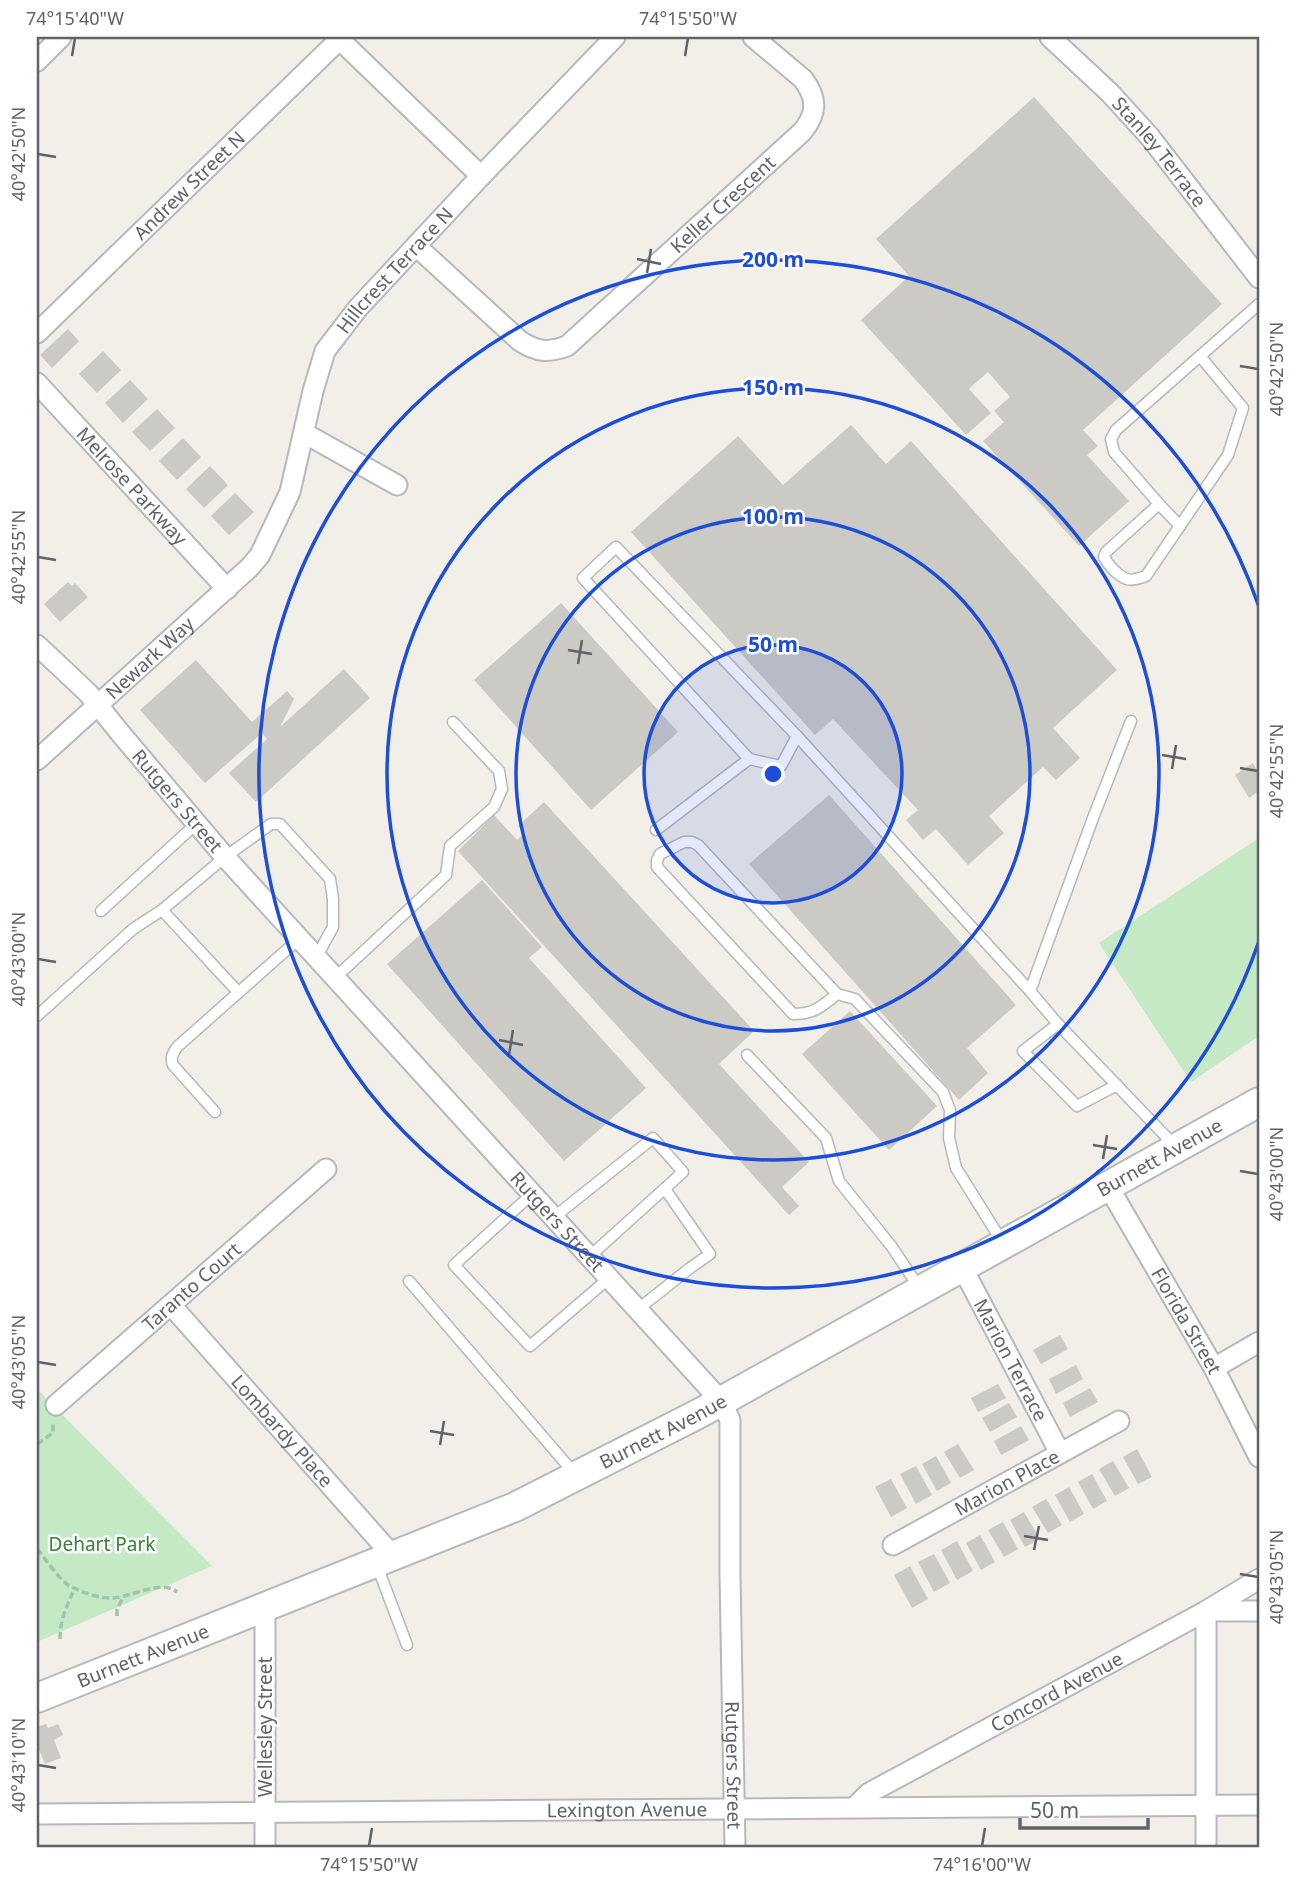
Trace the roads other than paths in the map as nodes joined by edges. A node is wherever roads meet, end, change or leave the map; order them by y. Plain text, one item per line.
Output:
1 (61, 37) edge
2 (615, 37) edge
3 (753, 37) edge
4 (1050, 37) edge
5 (339, 38) edge
6 (37, 61) edge
7 (481, 176) junction
8 (416, 246) junction
9 (1259, 278) edge
10 (1259, 304) edge
11 (37, 333) edge
12 (1200, 356) junction
13 (37, 383) edge
14 (304, 433) junction
15 (397, 485) dead end
16 (1159, 504) junction
17 (1180, 526) junction
18 (260, 555) joint
19 (227, 589) junction
20 (37, 645) edge
21 (98, 706) junction
22 (1131, 721) dead end
23 (453, 722) dead end
24 (797, 736) junction
25 (749, 759) junction
26 (37, 760) edge
27 (196, 824) junction
28 (656, 830) dead end
29 (225, 857) junction
30 (162, 910) junction
31 (101, 911) dead end
32 (300, 938) junction
33 (317, 956) junction
34 (336, 977) junction
35 (1030, 991) junction
36 (238, 992) junction
37 (836, 994) junction
38 (37, 1016) edge
39 (1058, 1024) junction
40 (747, 1055) dead end
41 (1117, 1085) junction
42 (1259, 1102) edge
43 (215, 1112) dead end
44 (1176, 1147) junction
45 (326, 1169) dead end
46 (1108, 1186) junction
47 (665, 1189) junction
48 (532, 1194) junction
49 (554, 1218) junction
50 (1004, 1243) junction
51 (589, 1257) junction
52 (962, 1267) junction
53 (608, 1279) junction
54 (409, 1282) dead end
55 (920, 1289) junction
56 (171, 1306) junction
57 (637, 1311) junction
58 (1259, 1342) edge
59 (1214, 1368) junction
60 (721, 1401) junction
61 (51, 1408) road end
62 (1119, 1421) dead end
63 (1060, 1453) junction
64 (1259, 1457) edge
65 (577, 1476) junction
66 (893, 1545) dead end
67 (384, 1559) junction
68 (1259, 1579) edge
69 (265, 1607) junction
70 (1206, 1611) junction
71 (1259, 1611) edge
72 (407, 1645) dead end
73 (37, 1698) edge
74 (1205, 1805) junction
75 (1259, 1805) edge
76 (855, 1807) junction
77 (735, 1809) junction
78 (266, 1811) junction
79 (37, 1814) edge
80 (265, 1847) edge
81 (735, 1847) edge
82 (1206, 1847) edge

1 - 6 street
2 - 7 street, Hillcrest Terrace N
3 - 8 street, Keller Crescent
4 - 9 street, Stanley Terrace
5 - 7 street
5 - 11 street, Andrew Street N
7 - 8 street, Hillcrest Terrace N
8 - 14 street, Hillcrest Terrace N
10 - 12 lane
12 - 16 lane
12 - 17 lane
13 - 19 street, Melrose Parkway
14 - 15 street
14 - 18 street, Hillcrest Terrace N
16 - 17 lane
16 - 17 lane
18 - 19 street, Newark Way
19 - 21 street, Newark Way
20 - 21 street, Rutgers Street
21 - 26 street, Newark Way
21 - 27 street, Rutgers Street
22 - 35 lane
23 - 34 lane
24 - 25 lane
24 - 25 lane
24 - 35 lane
25 - 28 lane
27 - 29 street, Rutgers Street
27 - 31 lane
29 - 30 lane
29 - 32 street, Rutgers Street
29 - 33 lane
30 - 36 lane
30 - 38 lane
32 - 33 street, Rutgers Street
32 - 36 lane
33 - 34 street, Rutgers Street
34 - 48 street, Rutgers Street
35 - 39 lane
36 - 43 lane
37 - 37 lane
37 - 50 lane
39 - 41 lane
39 - 41 lane
40 - 55 lane
41 - 44 lane
42 - 44 street, Burnett Avenue
44 - 46 street, Burnett Avenue
45 - 56 street, Taranto Court
46 - 50 street, Burnett Avenue
46 - 59 street, Florida Street
47 - 49 lane
47 - 51 lane
47 - 57 lane
48 - 49 street, Rutgers Street
48 - 53 lane
49 - 51 street, Rutgers Street
50 - 52 street, Burnett Avenue
51 - 53 street, Rutgers Street
52 - 55 street, Burnett Avenue
52 - 63 street, Marion Terrace
53 - 57 street, Rutgers Street
54 - 65 lane
55 - 60 street, Burnett Avenue
56 - 61 street, Taranto Court
56 - 67 street, Lombardy Place
57 - 60 street, Rutgers Street
58 - 59 street
59 - 64 street, Florida Street
60 - 65 street, Burnett Avenue
60 - 77 street, Rutgers Street
62 - 63 street, Marion Place
63 - 66 street, Marion Place
65 - 67 street, Burnett Avenue
67 - 69 street, Burnett Avenue
67 - 72 lane
68 - 70 street, Concord Avenue
69 - 73 street, Burnett Avenue
69 - 78 street, Wellesley Street
70 - 71 street
70 - 74 street
70 - 76 street, Concord Avenue
74 - 75 street, Lexington Avenue
74 - 76 street, Lexington Avenue
74 - 82 street
76 - 77 street, Lexington Avenue
77 - 78 street, Lexington Avenue
77 - 81 street, Rutgers Street
78 - 79 street, Lexington Avenue
78 - 80 street, Wellesley Street

